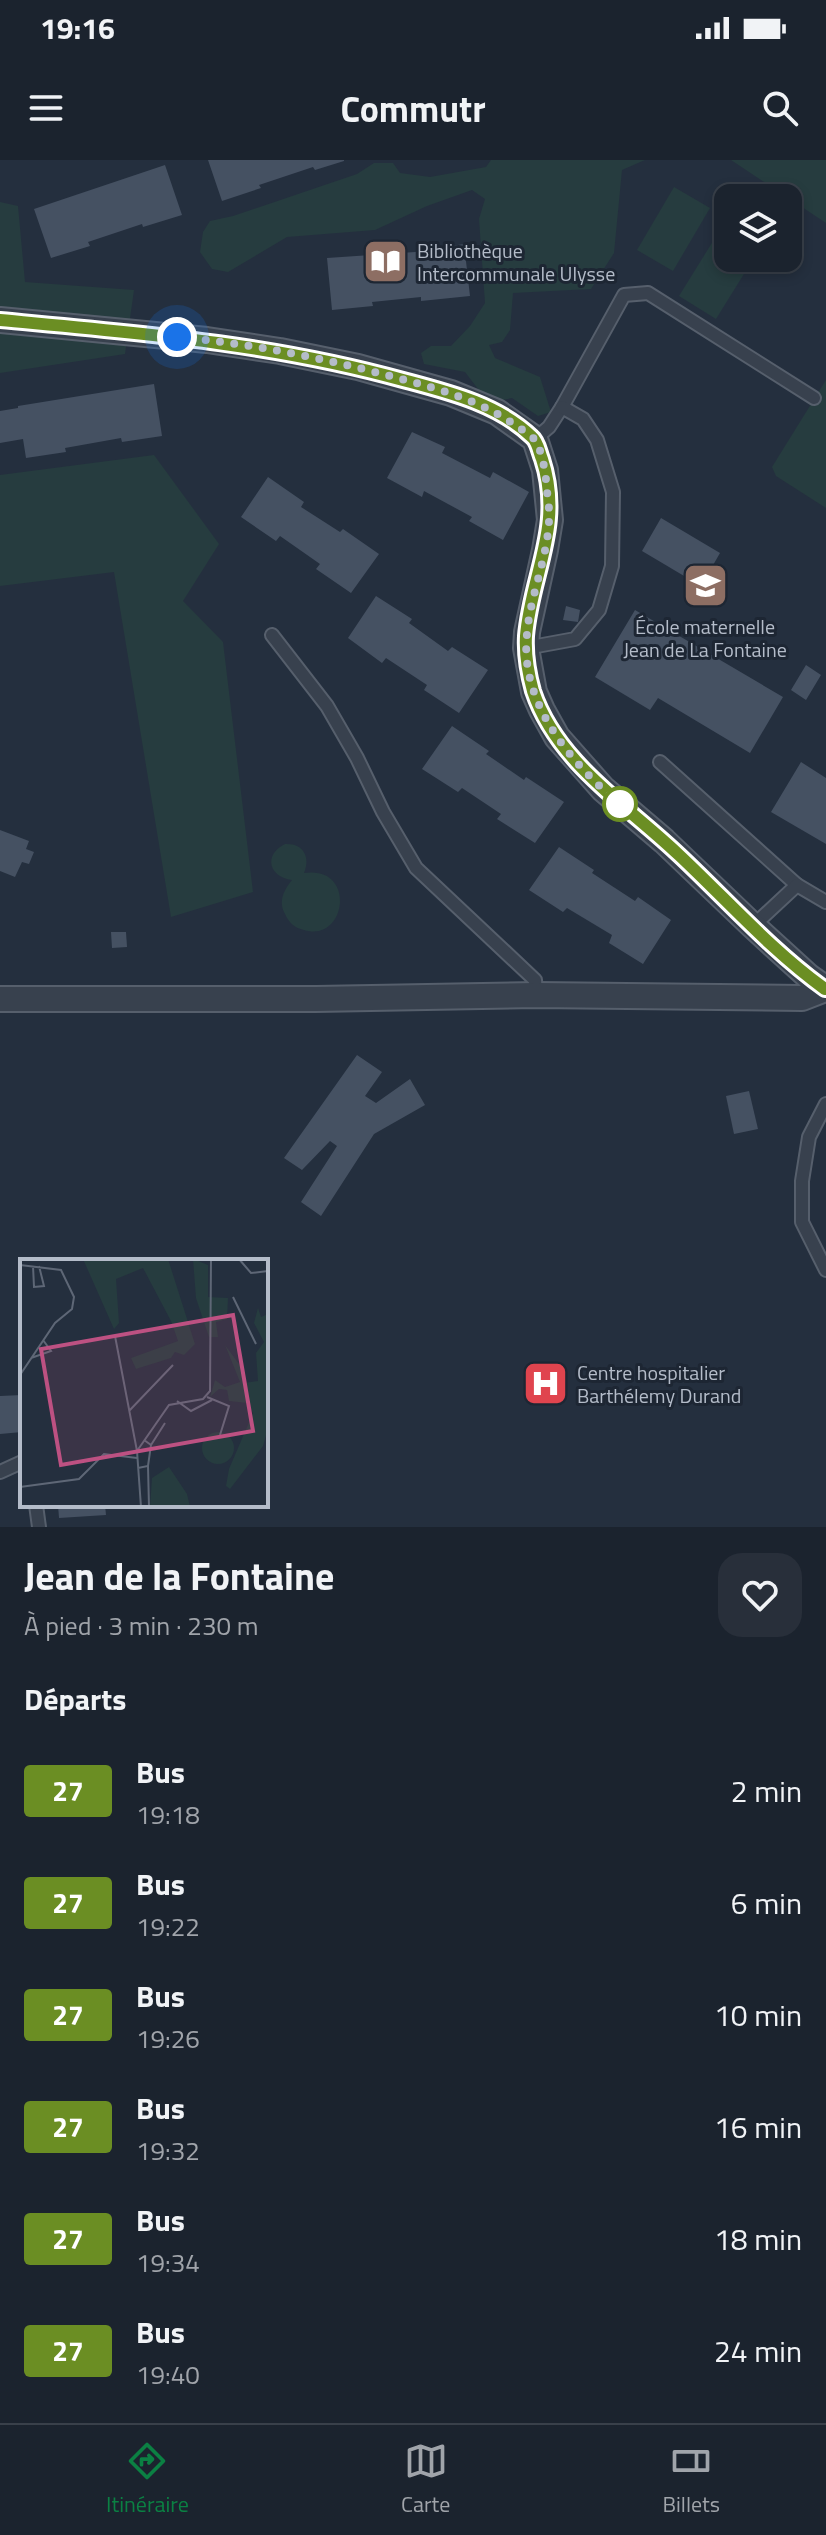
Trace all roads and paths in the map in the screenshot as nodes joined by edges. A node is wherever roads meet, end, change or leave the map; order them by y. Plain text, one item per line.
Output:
1 (0, 320) edge
2 (814, 398) dead end
3 (562, 407) junction
4 (535, 439) junction
5 (272, 635) dead end
6 (526, 648) junction
7 (660, 762) dead end
8 (797, 885) junction
9 (826, 902) edge
10 (753, 926) junction
11 (826, 989) edge
12 (536, 995) junction
13 (1, 999) edge
14 (826, 1104) edge
15 (826, 1270) edge
16 (20, 1463) edge
17 (0, 1472) edge
18 (36, 1507) edge
19 (39, 1527) edge

1 - 4 street
2 - 3 lane
3 - 4 lane
3 - 6 lane
4 - 6 street
5 - 12 lane
6 - 10 street
7 - 8 lane
8 - 9 lane
8 - 10 lane
10 - 11 street
11 - 12 street
12 - 13 street
14 - 15 lane
16 - 17 lane
18 - 19 lane

